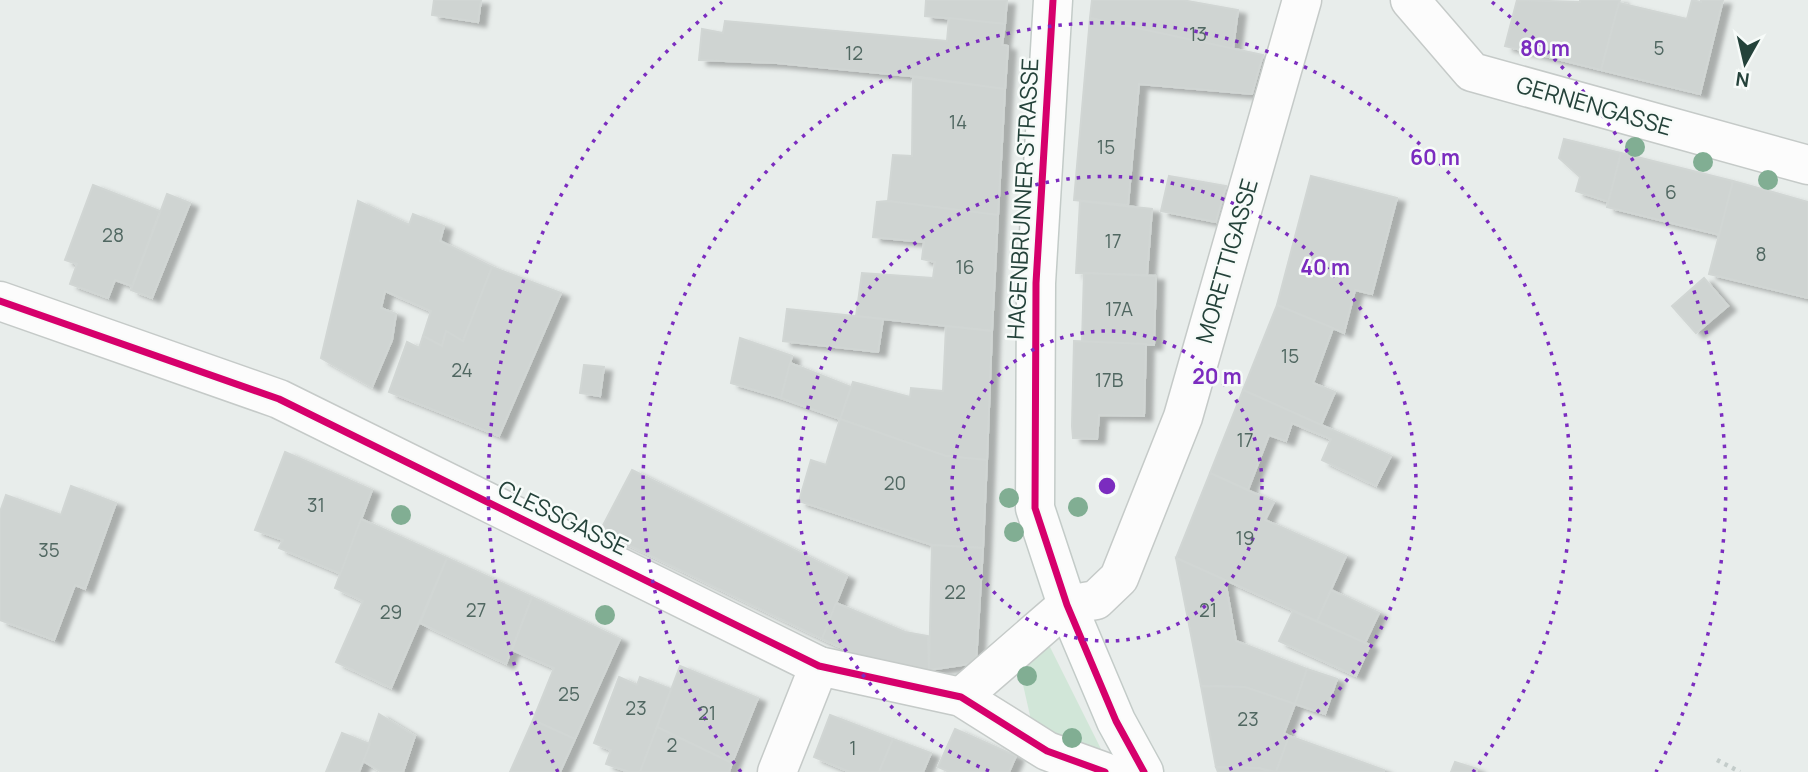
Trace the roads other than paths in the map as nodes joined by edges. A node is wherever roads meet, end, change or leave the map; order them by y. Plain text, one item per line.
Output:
1 (1053, 0) edge
2 (1302, 0) edge
3 (1410, 0) edge
4 (1808, 165) edge
5 (0, 301) edge
6 (1067, 605) junction
7 (819, 666) junction
8 (961, 697) junction
9 (777, 772) edge
10 (1105, 772) edge
11 (1144, 772) edge

1 - 6 street, HAGENBRUNNER STRASSE
2 - 6 street, MORETTIGASSE
3 - 4 street, GERNENGASSE
5 - 7 street, CLESSGASSE
6 - 8 street
6 - 11 street, HAGENBRUNNER STRASSE
7 - 8 street, CLESSGASSE
7 - 9 street
8 - 10 street, CLESSGASSE

